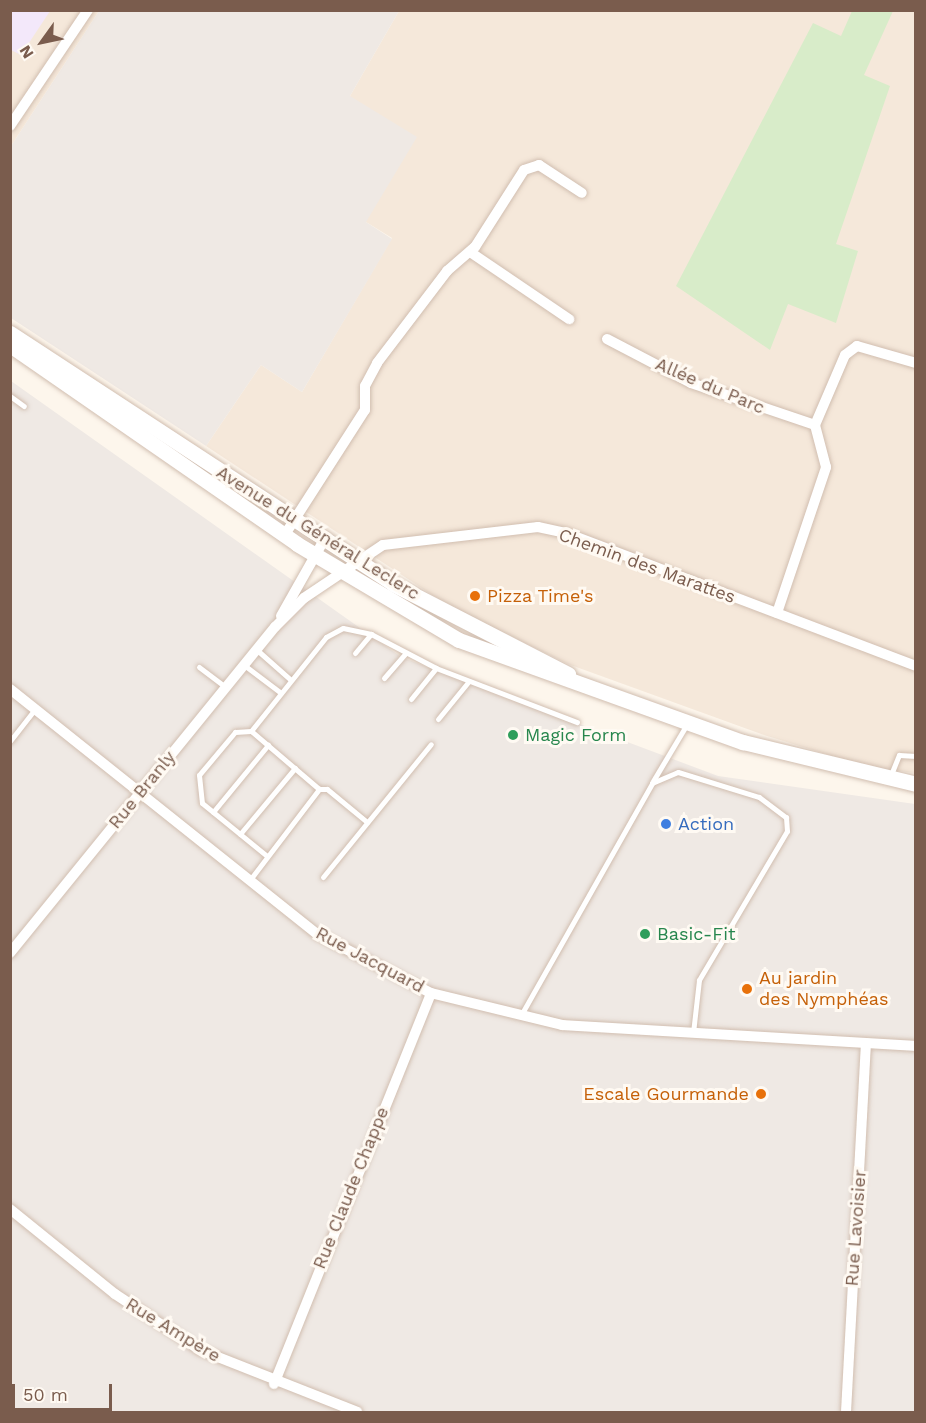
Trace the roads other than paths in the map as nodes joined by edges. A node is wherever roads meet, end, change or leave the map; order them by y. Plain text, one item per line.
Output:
1 (88, 10) edge
2 (10, 126) edge
3 (582, 193) dead end
4 (470, 252) junction
5 (569, 319) dead end
6 (10, 333) edge
7 (607, 339) dead end
8 (10, 345) edge
9 (915, 363) edge
10 (10, 396) edge
11 (24, 406) dead end
12 (815, 425) junction
13 (295, 519) junction
14 (284, 536) junction
15 (324, 540) junction
16 (315, 556) junction
17 (357, 562) junction
18 (340, 573) junction
19 (777, 614) junction
20 (275, 627) junction
21 (371, 634) junction
22 (257, 650) junction
23 (355, 653) dead end
24 (405, 654) junction
25 (244, 665) junction
26 (915, 666) edge
27 (200, 667) dead end
28 (436, 668) junction
29 (384, 678) dead end
30 (291, 680) junction
31 (469, 681) junction
32 (226, 687) junction
33 (10, 689) edge
34 (281, 693) junction
35 (411, 699) dead end
36 (640, 706) junction
37 (35, 709) junction
38 (438, 719) dead end
39 (577, 722) dead end
40 (688, 723) junction
41 (251, 731) junction
42 (10, 741) edge
43 (431, 744) dead end
44 (268, 745) junction
45 (915, 756) edge
46 (295, 768) junction
47 (889, 779) junction
48 (652, 783) junction
49 (915, 784) edge
50 (319, 789) junction
51 (138, 793) junction
52 (213, 812) junction
53 (367, 822) junction
54 (240, 834) junction
55 (267, 856) junction
56 (323, 877) dead end
57 (248, 882) junction
58 (10, 954) edge
59 (431, 993) junction
60 (520, 1017) junction
61 (693, 1033) junction
62 (866, 1044) junction
63 (915, 1046) edge
64 (10, 1209) edge
65 (273, 1384) junction
66 (357, 1413) edge
67 (846, 1413) edge

1 - 2 street
3 - 4 street
4 - 5 street
4 - 13 street
6 - 13 main road, Avenue du Général Leclerc
7 - 12 street, Allée du Parc
8 - 14 main road, Avenue du Général Leclerc
9 - 12 street
10 - 11 lane
12 - 19 street
13 - 14 street
13 - 15 main road, Avenue du Général Leclerc
14 - 16 main road, Avenue du Général Leclerc
15 - 16 street, Rue Branly
15 - 17 main road, Avenue du Général Leclerc
16 - 18 main road, Avenue du Général Leclerc
16 - 20 street, Rue Branly
17 - 18 street, Chemin des Marattes
17 - 19 street, Chemin des Marattes
17 - 36 main road, Avenue du Général Leclerc
18 - 20 street, Rue Branly
18 - 36 main road, Avenue du Général Leclerc
19 - 26 street, Chemin des Marattes
20 - 22 street, Rue Branly
21 - 23 lane
21 - 24 lane
21 - 30 lane
22 - 25 street, Rue Branly
22 - 30 lane
24 - 28 lane
24 - 29 lane
25 - 32 street, Rue Branly
25 - 34 lane
27 - 32 lane
28 - 31 lane
28 - 35 lane
30 - 34 lane
31 - 38 lane
31 - 39 lane
32 - 51 street, Rue Branly
33 - 37 street, Rue Jacquard
34 - 41 lane
36 - 40 main road, Avenue du Général Leclerc
37 - 42 lane
37 - 51 street, Rue Jacquard
40 - 47 main road, Avenue du Général Leclerc
40 - 48 lane
41 - 44 lane
41 - 52 lane
43 - 53 lane
44 - 46 lane
44 - 52 lane
45 - 47 lane
46 - 50 lane
46 - 54 lane
47 - 49 main road, Avenue du Général Leclerc
48 - 60 lane
48 - 61 lane
50 - 53 lane
50 - 55 lane
51 - 57 street, Rue Jacquard
51 - 58 street, Rue Branly
52 - 54 lane
53 - 56 lane
54 - 55 lane
55 - 57 lane
57 - 59 street, Rue Jacquard
59 - 60 street, Rue Jacquard
59 - 65 street, Rue Claude Chappe
60 - 61 street, Rue Jacquard
61 - 62 street, Rue Jacquard
62 - 63 street, Rue Jacquard
62 - 67 street, Rue Lavoisier
64 - 65 street, Rue Ampère
65 - 66 street, Rue Ampère

